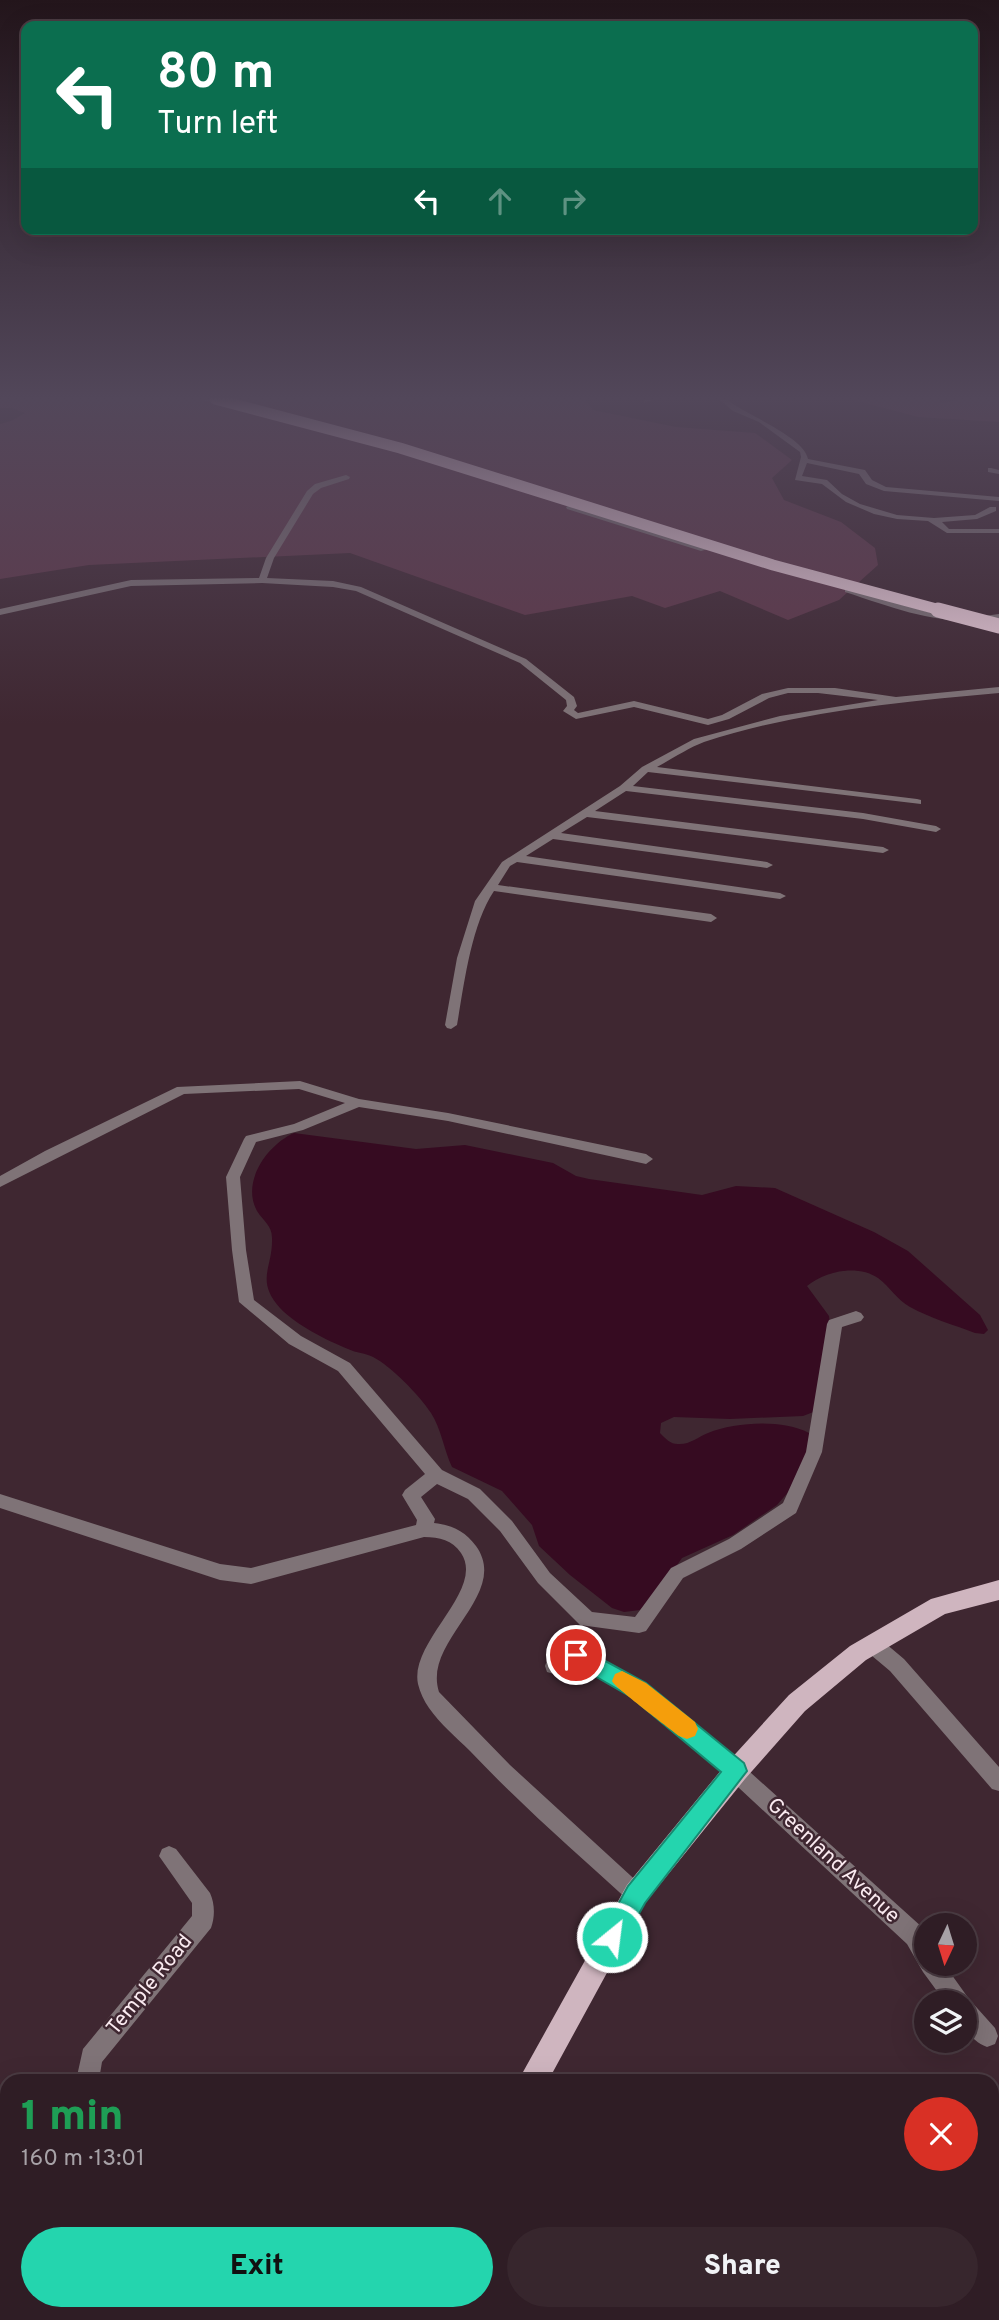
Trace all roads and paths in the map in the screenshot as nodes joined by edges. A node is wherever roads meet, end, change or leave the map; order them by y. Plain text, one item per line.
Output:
1 (301, 507) edge
2 (570, 507) edge
3 (588, 507) edge
4 (605, 507) edge
5 (864, 507) edge
6 (993, 509) dead end
7 (935, 520) junction
8 (999, 531) edge
9 (262, 580) junction
10 (0, 612) edge
11 (999, 619) edge
12 (999, 625) edge
13 (999, 690) edge
14 (895, 700) junction
15 (646, 769) junction
16 (624, 788) junction
17 (917, 802) dead end
18 (583, 813) junction
19 (936, 829) dead end
20 (550, 835) junction
21 (883, 850) dead end
22 (516, 858) junction
23 (766, 865) dead end
24 (490, 887) junction
25 (780, 896) dead end
26 (711, 918) dead end
27 (451, 1025) dead end
28 (358, 1103) junction
29 (646, 1159) dead end
30 (0, 1182) edge
31 (856, 1317) dead end
32 (436, 1475) junction
33 (0, 1501) edge
34 (424, 1530) junction
35 (999, 1590) edge
36 (872, 1644) junction
37 (554, 1666) dead end
38 (736, 1771) junction
39 (999, 1782) edge
40 (169, 1856) dead end
41 (636, 1894) junction
42 (914, 1935) edge
43 (977, 2024) edge
44 (987, 2036) dead end
45 (87, 2074) edge
46 (536, 2074) edge

1 - 9 street
2 - 11 street
3 - 12 highway, bridge
4 - 11 highway, bridge
5 - 7 street
6 - 7 street
7 - 8 street
9 - 10 street
9 - 14 street
13 - 14 street
14 - 15 street
15 - 16 street
15 - 17 street
16 - 18 street
16 - 19 street
18 - 20 street
18 - 21 street
20 - 22 street
20 - 23 street
22 - 24 street
22 - 25 street
24 - 26 street
24 - 27 street
28 - 29 street
28 - 30 street
28 - 32 street
31 - 32 street
32 - 34 street
33 - 34 street
34 - 41 street
35 - 36 main road
36 - 38 main road
36 - 39 street
37 - 38 street, Greenland Avenue
38 - 41 main road
38 - 42 street, Greenland Avenue
40 - 45 street, Temple Road
41 - 46 main road
43 - 44 street

